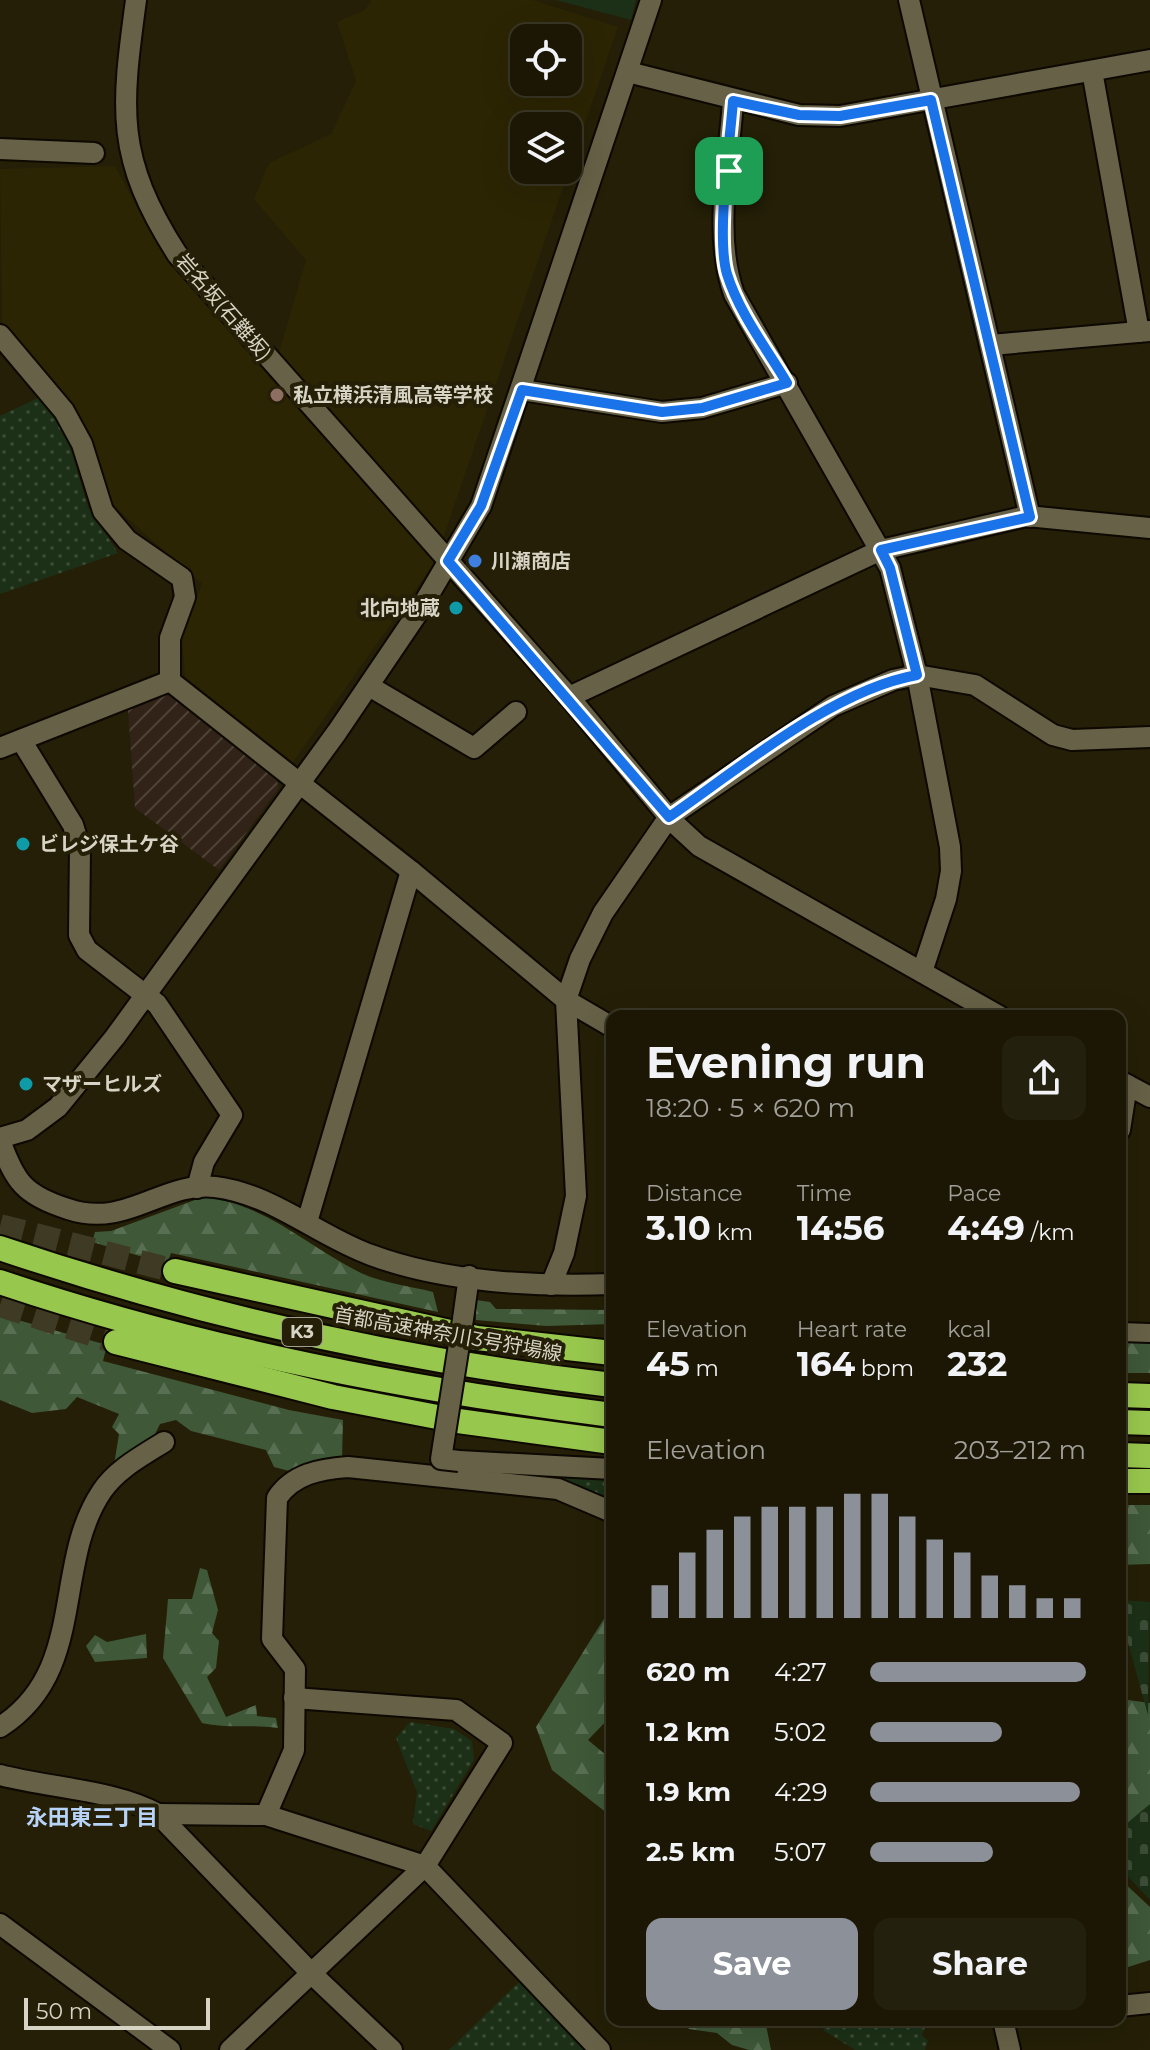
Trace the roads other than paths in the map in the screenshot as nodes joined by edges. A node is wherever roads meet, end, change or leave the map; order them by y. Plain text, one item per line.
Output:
1 (136, 0) edge
2 (651, 0) edge
3 (909, 0) edge
4 (1150, 60) edge
5 (1092, 71) junction
6 (628, 72) junction
7 (931, 100) junction
8 (733, 101) junction
9 (0, 149) edge
10 (94, 153) dead end
11 (1144, 331) edge
12 (0, 335) edge
13 (991, 345) junction
14 (787, 383) junction
15 (522, 390) junction
16 (1030, 517) junction
17 (1150, 528) edge
18 (881, 550) junction
19 (448, 561) junction
20 (917, 675) junction
21 (170, 681) junction
22 (369, 686) junction
23 (569, 697) junction
24 (516, 712) dead end
25 (1150, 737) edge
26 (21, 740) junction
27 (0, 748) edge
28 (298, 784) junction
29 (669, 817) junction
30 (411, 871) junction
31 (922, 972) junction
32 (147, 993) junction
33 (566, 1000) junction
34 (988, 1010) edge
35 (606, 1023) edge
36 (1126, 1084) edge
37 (1150, 1097) edge
38 (0, 1139) edge
39 (197, 1188) junction
40 (307, 1222) junction
41 (0, 1248) edge
42 (175, 1271) tunnel mouth
43 (469, 1276) junction
44 (0, 1282) edge
45 (606, 1284) edge
46 (551, 1285) junction
47 (1126, 1332) edge
48 (1150, 1333) edge
49 (116, 1342) tunnel mouth
50 (606, 1345) edge
51 (562, 1347) junction
52 (606, 1352) edge
53 (606, 1384) edge
54 (1126, 1395) edge
55 (1150, 1396) edge
56 (606, 1414) edge
57 (1126, 1422) edge
58 (1150, 1423) edge
59 (606, 1441) edge
60 (164, 1442) dead end
61 (1126, 1455) edge
62 (1150, 1456) edge
63 (606, 1469) edge
64 (1126, 1481) edge
65 (1150, 1481) edge
66 (606, 1509) edge
67 (294, 1698) junction
68 (0, 1727) edge
69 (0, 1775) edge
70 (158, 1814) junction
71 (266, 1815) junction
72 (425, 1866) junction
73 (0, 1924) edge
74 (311, 1973) junction
75 (1150, 2003) edge
76 (1126, 2005) edge
77 (1004, 2026) edge
78 (170, 2050) edge
79 (230, 2050) edge
80 (392, 2050) edge
81 (600, 2050) edge
82 (1010, 2050) edge

1 - 19 street, 岩名坂(石難坂)
2 - 6 street
3 - 7 street
4 - 5 street
5 - 7 street
5 - 11 street
6 - 8 street
6 - 15 street
7 - 8 street
7 - 13 street
8 - 14 street
9 - 10 street
11 - 13 street
12 - 21 street
13 - 16 street
14 - 15 street
14 - 18 street
15 - 19 street
16 - 17 street
16 - 18 street
18 - 20 street
18 - 23 street
19 - 22 street
19 - 23 street, 岩名坂(石難坂)
20 - 25 street
20 - 29 street
20 - 31 street
21 - 26 street
21 - 28 street
22 - 24 street
22 - 28 street
23 - 29 street, 岩名坂(石難坂)
26 - 27 street
26 - 32 street
28 - 30 street
28 - 32 street
29 - 31 street, 岩名坂(石難坂)
29 - 33 street
30 - 33 street
30 - 40 street
31 - 34 street, 岩名坂(石難坂)
32 - 38 street
32 - 39 street
33 - 35 street
33 - 46 street
36 - 37 street
38 - 39 street
39 - 40 street
40 - 43 street
41 - 53 highway, 首都高速神奈川3号狩場線 / K3
42 - 51 highway
43 - 46 street
43 - 63 street, bridge
44 - 56 highway, K3
45 - 46 street
47 - 48 street
49 - 59 highway
50 - 51 highway
51 - 52 highway
54 - 55 highway
57 - 58 highway
60 - 68 street
61 - 62 highway
64 - 65 highway
66 - 67 street
67 - 71 street
67 - 72 street
69 - 70 street
70 - 71 street
70 - 74 street
71 - 72 street
72 - 74 street
72 - 81 street
73 - 78 street
74 - 79 street
74 - 80 street
75 - 76 street
77 - 82 street

